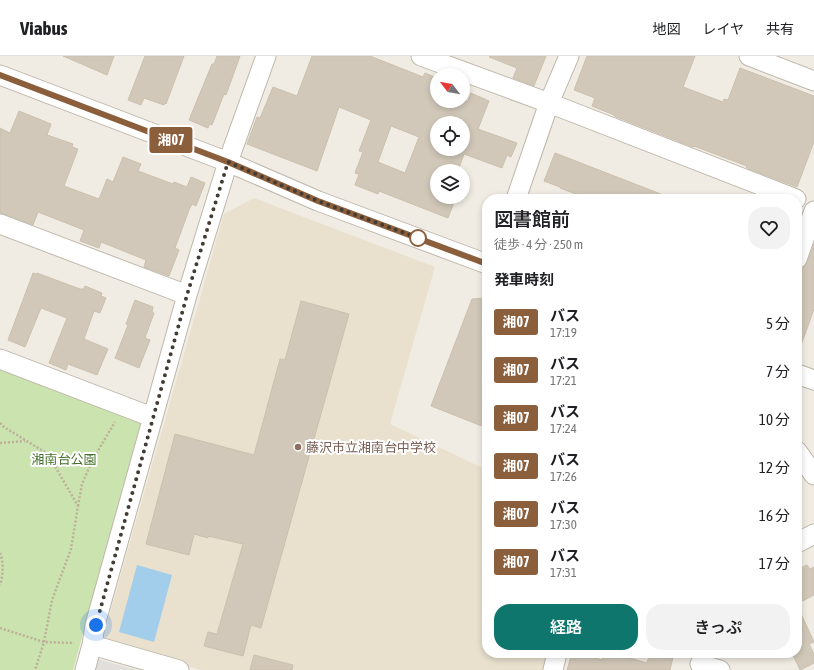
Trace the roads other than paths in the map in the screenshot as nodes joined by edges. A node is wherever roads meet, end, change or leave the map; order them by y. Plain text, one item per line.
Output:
1 (266, 56) edge
2 (421, 56) edge
3 (569, 56) edge
4 (749, 56) edge
5 (0, 75) edge
6 (814, 81) edge
7 (549, 103) junction
8 (228, 162) junction
9 (518, 194) edge
10 (783, 194) edge
11 (802, 201) edge
12 (814, 206) edge
13 (814, 211) edge
14 (0, 224) edge
15 (802, 245) edge
16 (482, 262) edge
17 (187, 295) junction
18 (0, 359) edge
19 (802, 376) edge
20 (814, 380) edge
21 (152, 417) junction
22 (802, 458) edge
23 (814, 475) edge
24 (814, 534) edge
25 (802, 540) edge
26 (83, 644) junction
27 (556, 658) edge
28 (700, 662) edge
29 (85, 670) edge
30 (179, 670) edge
31 (553, 670) edge
32 (720, 670) edge

1 - 8 street
2 - 7 street
3 - 7 street
4 - 6 street
5 - 8 street
7 - 9 street
7 - 10 street
8 - 16 street
8 - 17 street
11 - 12 street
13 - 15 street
14 - 17 street
17 - 21 street
18 - 21 street
19 - 20 street
21 - 26 street
22 - 23 street
24 - 25 street
26 - 29 street
26 - 30 street
27 - 31 street
28 - 32 street

